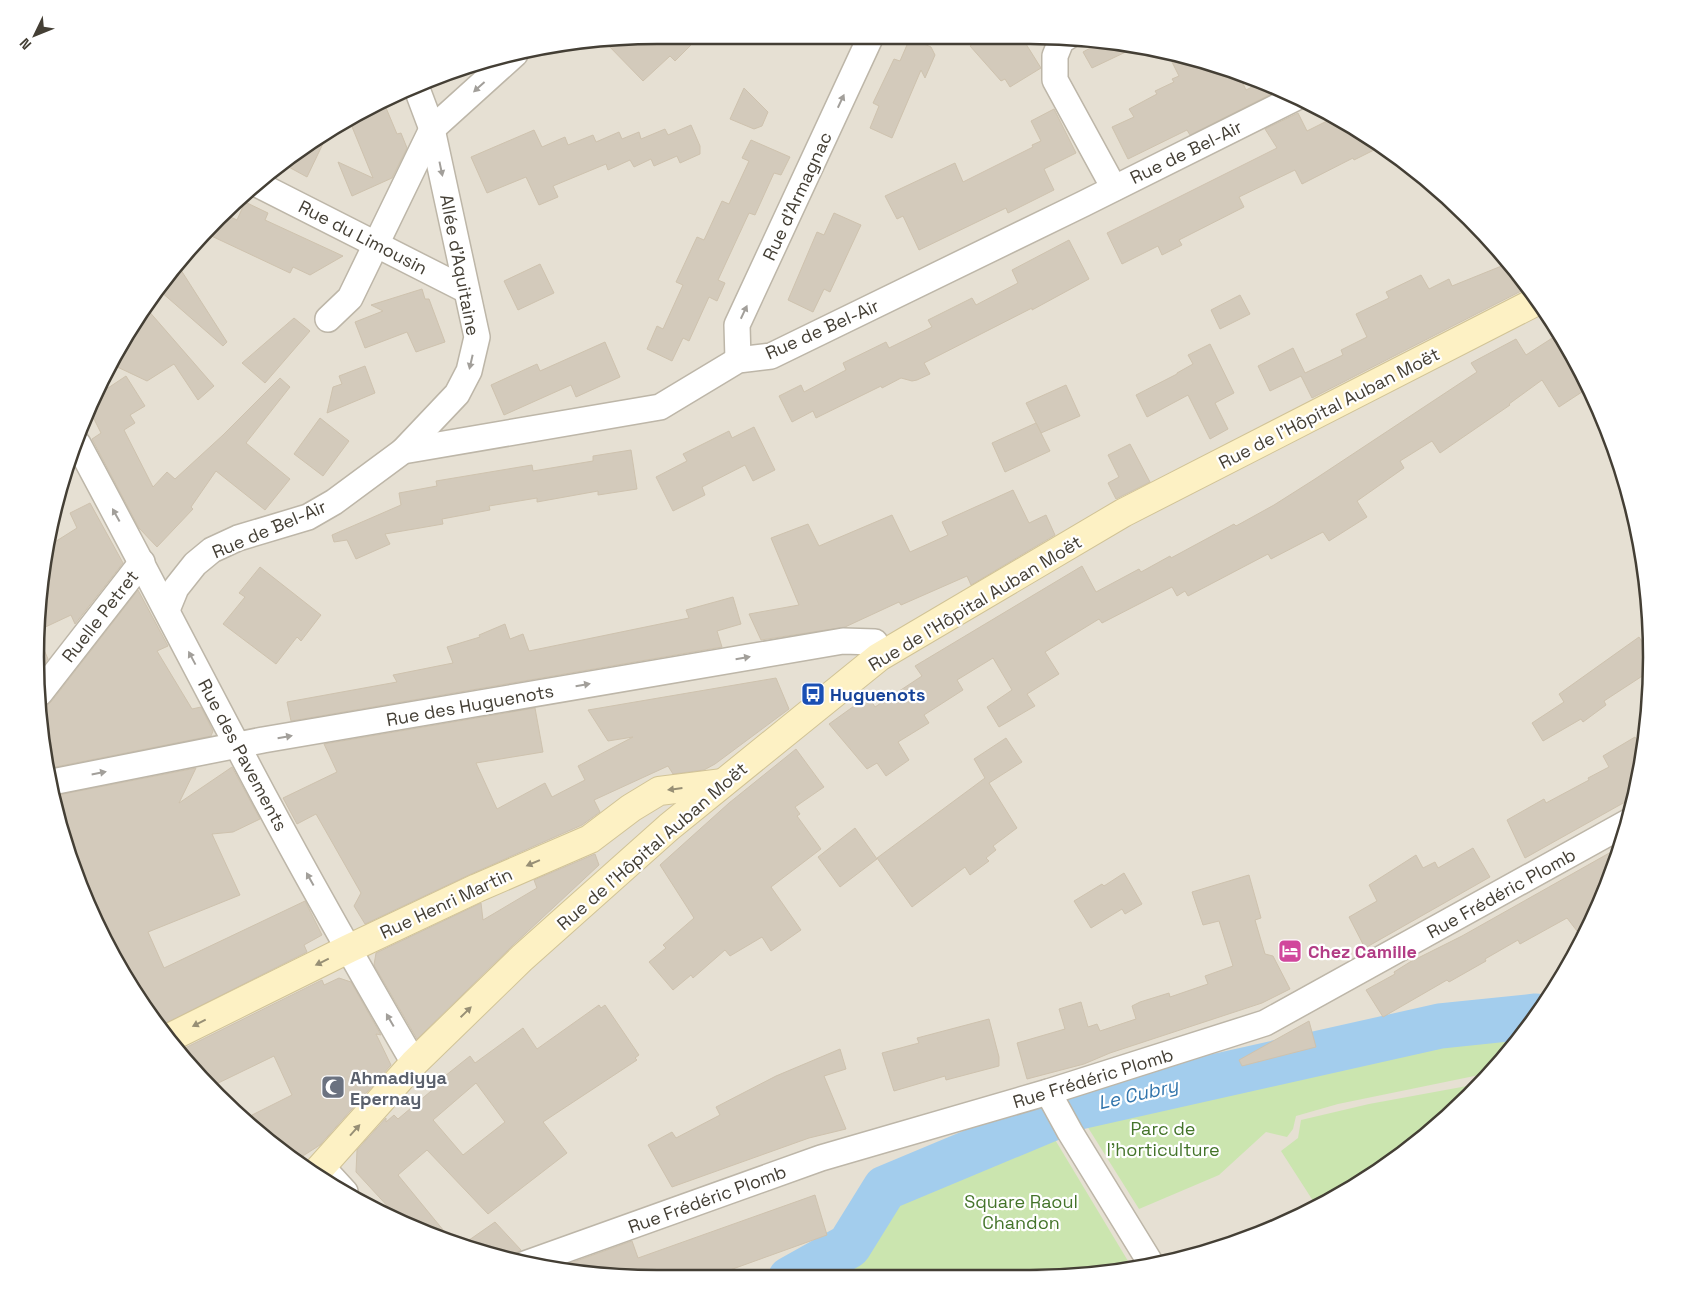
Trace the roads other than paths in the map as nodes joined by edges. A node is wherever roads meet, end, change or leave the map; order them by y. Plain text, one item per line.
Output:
1 (867, 44) edge
2 (1060, 45) edge
3 (504, 64) edge
4 (418, 92) edge
5 (1289, 101) edge
6 (432, 129) junction
7 (264, 187) edge
8 (1114, 188) junction
9 (377, 244) junction
10 (466, 290) junction
11 (1531, 304) edge
12 (328, 319) dead end
13 (738, 360) junction
14 (80, 448) edge
15 (403, 451) junction
16 (142, 562) junction
17 (167, 610) junction
18 (879, 657) junction
19 (45, 687) edge
20 (237, 745) junction
21 (57, 781) edge
22 (723, 783) junction
23 (1619, 827) edge
24 (348, 949) junction
25 (174, 1035) edge
26 (414, 1062) junction
27 (1050, 1097) junction
28 (320, 1169) edge
29 (1148, 1258) edge
30 (540, 1259) edge

13 -> 1 street, Rue d'Armagnac
2 - 8 street
3 -> 6 street
4 - 6 street, Allée d'Aquitaine
5 - 8 street, Rue de Bel-Air
6 - 9 street
6 -> 10 street, Allée d'Aquitaine
7 - 9 street, Rue du Limousin
8 - 13 street, Rue de Bel-Air
9 - 10 street, Rue du Limousin
9 - 12 street
10 -> 15 street, Allée d'Aquitaine
11 - 18 main road, Rue de l'Hôpital Auban Moët
13 - 15 street, Rue de Bel-Air
16 -> 14 street, Rue des Pavements
15 - 17 street, Rue de Bel-Air
16 - 17 street, Rue des Pavements
16 - 19 street, Ruelle Petret
20 -> 17 street, Rue des Pavements
20 -> 18 street, Rue des Huguenots
18 - 22 main road, Rue de l'Hôpital Auban Moët
21 -> 20 street, Rue des Huguenots
24 -> 20 street, Rue des Pavements
22 -> 24 main road, Rue Henri Martin
26 -> 22 main road, Rue de l'Hôpital Auban Moët
23 - 27 street, Rue Frédéric Plomb
24 -> 25 main road, Rue Henri Martin
26 -> 24 street, Rue des Pavements
28 -> 26 main road, Rue de l'Hôpital Auban Moët
27 - 29 street
27 - 30 street, Rue Frédéric Plomb

